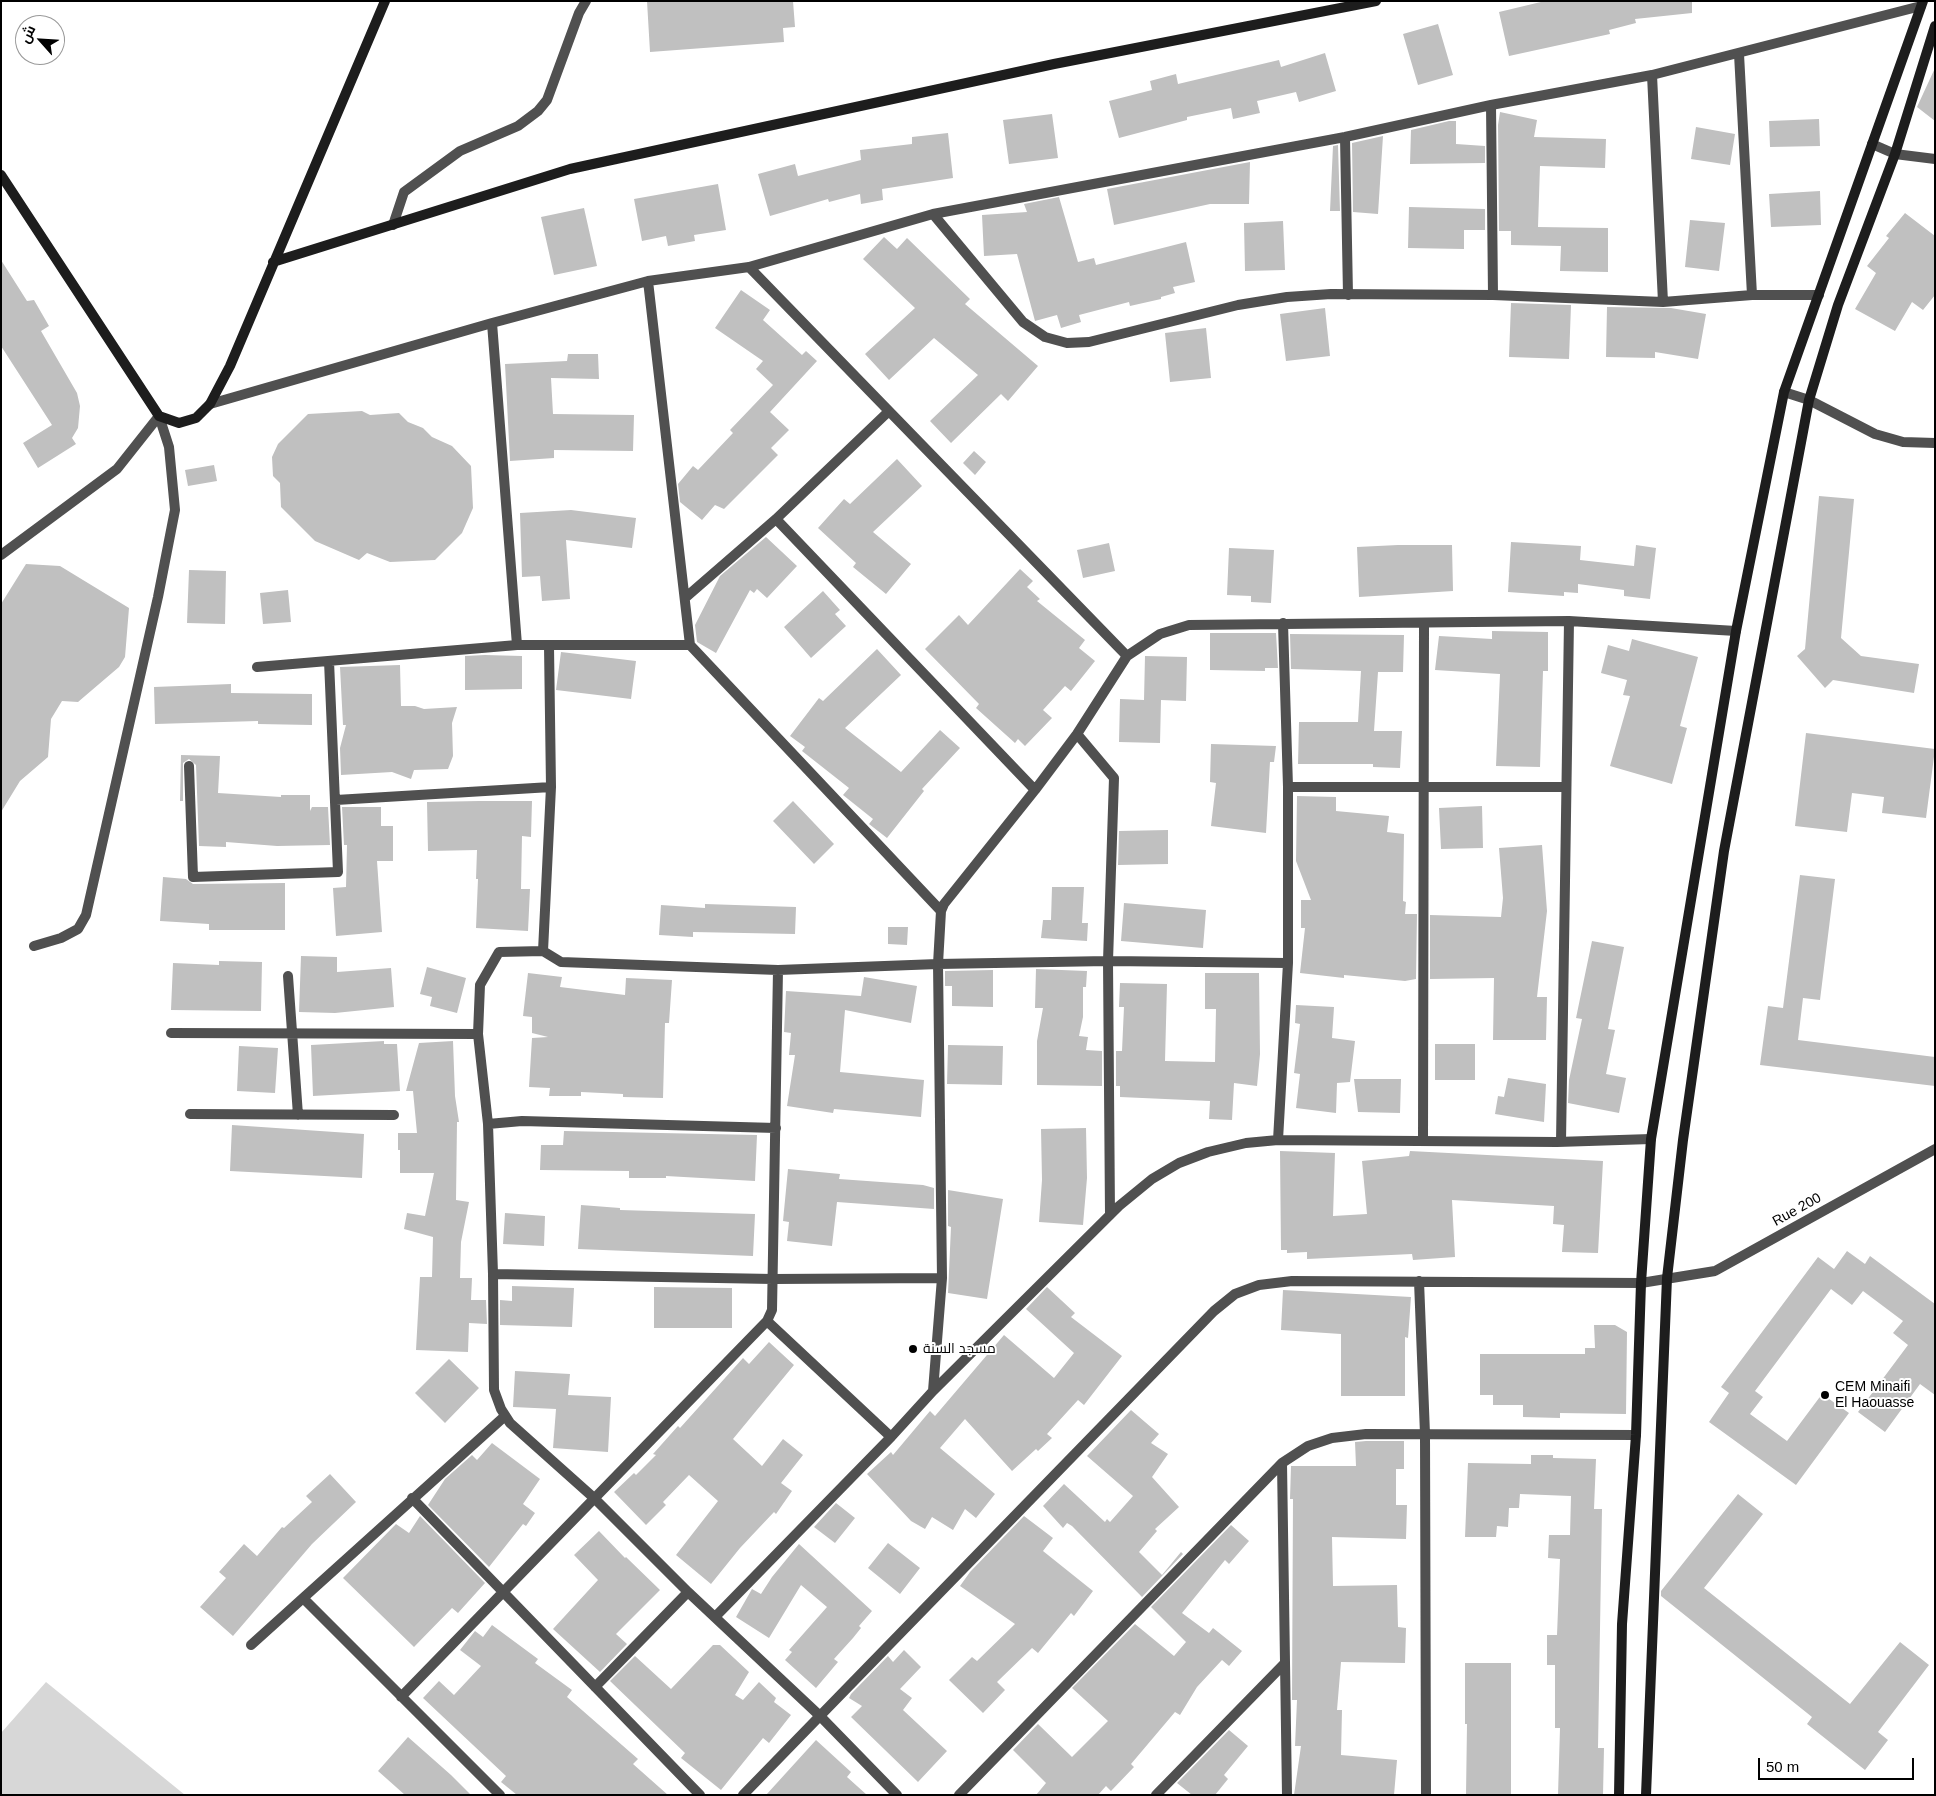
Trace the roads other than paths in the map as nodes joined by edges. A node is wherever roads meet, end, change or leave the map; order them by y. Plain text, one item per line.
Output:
1 (385, 1) edge
2 (586, 1) edge
3 (1376, 1) edge
4 (1922, 4) edge
5 (1935, 26) edge
6 (1740, 54) junction
7 (1652, 75) junction
8 (1491, 105) junction
9 (1345, 137) junction
10 (1872, 144) junction
11 (1895, 154) junction
12 (1935, 159) edge
13 (1, 175) edge
14 (933, 214) junction
15 (393, 225) junction
16 (273, 262) junction
17 (749, 267) junction
18 (648, 281) junction
19 (1348, 295) junction
20 (1493, 295) junction
21 (1819, 295) junction
22 (1752, 296) junction
23 (1663, 302) junction
24 (492, 323) junction
25 (1784, 392) junction
26 (1809, 400) junction
27 (210, 404) junction
28 (888, 412) junction
29 (160, 416) junction
30 (1935, 443) edge
31 (776, 520) junction
32 (1, 554) edge
33 (685, 598) junction
34 (1569, 621) junction
35 (1283, 623) junction
36 (1424, 624) junction
37 (1736, 631) junction
38 (690, 644) junction
39 (517, 646) junction
40 (549, 646) junction
41 (1128, 656) junction
42 (329, 661) junction
43 (257, 667) dead end
44 (1076, 734) junction
45 (189, 766) dead end
46 (1288, 787) junction
47 (1566, 787) junction
48 (551, 788) junction
49 (1424, 788) junction
50 (1035, 790) junction
51 (336, 800) junction
52 (941, 911) junction
53 (34, 946) dead end
54 (543, 951) junction
55 (1108, 961) junction
56 (1288, 963) junction
57 (938, 964) junction
58 (778, 970) junction
59 (288, 976) dead end
60 (171, 1033) dead end
61 (478, 1034) junction
62 (293, 1035) junction
63 (190, 1114) dead end
64 (298, 1115) junction
65 (394, 1115) dead end
66 (488, 1124) junction
67 (776, 1128) junction
68 (1651, 1139) junction
69 (1278, 1140) junction
70 (1423, 1141) junction
71 (1561, 1142) junction
72 (1935, 1149) edge
73 (1110, 1215) junction
74 (493, 1274) junction
75 (942, 1278) junction
76 (1667, 1278) junction
77 (773, 1279) junction
78 (1419, 1281) junction
79 (1641, 1283) junction
80 (766, 1321) junction
81 (933, 1391) junction
82 (506, 1416) junction
83 (1425, 1434) junction
84 (1636, 1434) junction
85 (892, 1437) junction
86 (1282, 1463) junction
87 (412, 1498) junction
88 (594, 1498) junction
89 (503, 1592) junction
90 (688, 1592) junction
91 (303, 1598) junction
92 (715, 1617) junction
93 (251, 1645) dead end
94 (1285, 1663) junction
95 (595, 1686) junction
96 (401, 1697) junction
97 (820, 1716) junction
98 (500, 1795) edge
99 (700, 1795) edge
100 (743, 1795) edge
101 (897, 1795) edge
102 (959, 1795) edge
103 (1156, 1795) edge
104 (1287, 1795) edge
105 (1426, 1795) edge
106 (1619, 1795) edge
107 (1646, 1795) edge

1 - 16 main road
2 - 15 street
3 - 15 main road
4 - 6 street
4 - 10 main road
5 - 11 main road
6 - 7 street
6 - 22 street
7 - 8 street
7 - 23 street
8 - 9 street
8 - 20 street
9 - 14 street
9 - 19 street
10 - 11 street
10 - 21 main road
11 - 12 street
11 - 26 main road
13 - 29 main road
14 - 17 street
14 - 19 street
15 - 16 main road
16 - 27 main road
17 - 18 street
17 - 28 street
18 - 24 street
18 - 33 street
19 - 20 street
20 - 23 street
21 - 22 street
21 - 25 main road
22 - 23 street
24 - 27 street
24 - 39 street
25 - 26 street
25 - 37 main road
26 - 30 street
26 - 76 main road
27 - 29 main road
28 - 31 street
28 - 41 street
29 - 32 street
29 - 53 street
31 - 33 street
31 - 50 street
33 - 38 street
34 - 36 street
34 - 37 street
34 - 47 street
35 - 36 street
35 - 41 street
35 - 46 street
36 - 49 street
37 - 68 main road
38 - 40 street
38 - 52 street
39 - 40 street
39 - 42 street
40 - 48 street
41 - 44 street
42 - 43 street
42 - 51 street
44 - 50 street
44 - 55 street
45 - 51 street
46 - 49 street
46 - 56 street
47 - 49 street
47 - 71 street
48 - 51 street
48 - 54 street
49 - 70 street
50 - 52 street
52 - 57 street
54 - 58 street
54 - 61 street
55 - 56 street
55 - 57 street
55 - 73 street
56 - 69 street
57 - 58 street
57 - 75 street
58 - 67 street
59 - 62 street
60 - 62 street
61 - 62 street
61 - 66 street
62 - 64 street
63 - 64 street
64 - 65 street
66 - 67 street
66 - 74 street
67 - 77 street
68 - 71 street
68 - 79 main road
69 - 70 street
69 - 73 street
70 - 71 street
72 - 76 street, Rue 200
73 - 81 street
74 - 77 street
74 - 82 street
75 - 77 street
75 - 81 street
76 - 79 street, Rue 200
76 - 107 main road
77 - 80 street
78 - 79 street, Rue 200
78 - 83 street
78 - 97 street, Rue 200
79 - 84 main road
80 - 85 street
80 - 88 street
81 - 85 street
82 - 87 street
82 - 88 street
83 - 84 street
83 - 86 street
83 - 105 street
84 - 106 main road
85 - 92 street
86 - 94 street
86 - 102 street
87 - 89 street
87 - 91 street
88 - 89 street
88 - 90 street
89 - 95 street
89 - 96 street
90 - 92 street
90 - 95 street
91 - 93 street
91 - 96 street
92 - 97 street
94 - 103 street
94 - 104 street
95 - 99 street
96 - 98 street
97 - 100 street, Rue 200
97 - 101 street

